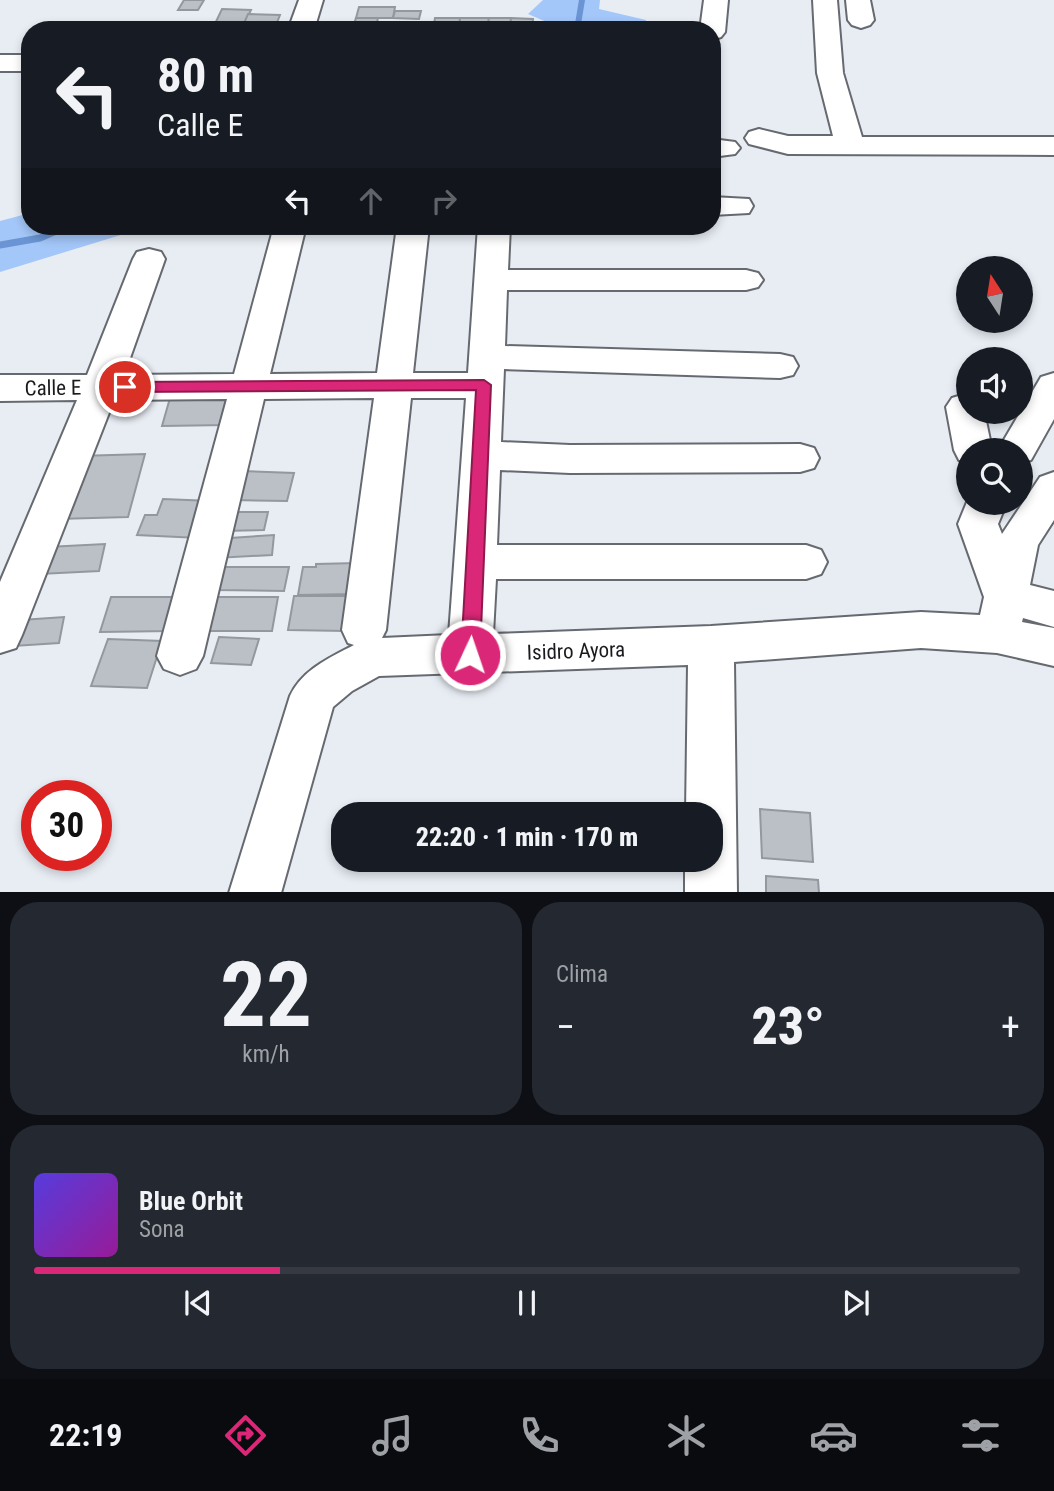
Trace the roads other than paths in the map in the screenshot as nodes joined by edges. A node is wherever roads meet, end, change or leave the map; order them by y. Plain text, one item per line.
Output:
1 (311, 0) edge
2 (716, 0) edge
3 (825, 0) edge
4 (304, 21) edge
5 (713, 21) edge
6 (0, 63) edge
7 (21, 63) edge
8 (758, 138) dead end
9 (850, 145) junction
10 (1054, 146) edge
11 (288, 235) edge
12 (412, 235) edge
13 (493, 235) edge
14 (149, 259) dead end
15 (491, 279) junction
16 (747, 279) dead end
17 (780, 366) dead end
18 (484, 371) junction
19 (1054, 386) edge
20 (101, 387) junction
21 (248, 387) junction
22 (0, 388) edge
23 (392, 388) junction
24 (1024, 438) edge
25 (480, 455) junction
26 (800, 458) dead end
27 (1054, 487) edge
28 (982, 515) edge
29 (475, 562) junction
30 (806, 562) dead end
31 (1054, 609) edge
32 (1001, 615) junction
33 (364, 630) dead end
34 (0, 635) edge
35 (711, 645) junction
36 (1054, 647) edge
37 (470, 655) junction
38 (180, 656) dead end
39 (255, 892) edge
40 (711, 892) edge

1 - 4 street
2 - 5 street
3 - 9 street
6 - 7 street
8 - 9 street
9 - 10 street
11 - 21 street
12 - 23 street
13 - 15 street
14 - 20 street
15 - 16 street
15 - 18 street
17 - 18 street, Calle E
18 - 23 street, Calle E
18 - 25 street
19 - 24 street
20 - 21 street, Calle E
20 - 22 street, Calle E
20 - 34 street
21 - 23 street, Calle E
21 - 38 street
23 - 33 street
25 - 26 street
25 - 29 street
27 - 32 street
28 - 32 street
29 - 30 street
29 - 37 street
31 - 32 street
32 - 35 street, Isidro Ayora
32 - 36 street, Isidro Ayora
35 - 37 street, Isidro Ayora
35 - 40 street
37 - 39 street, Isidro Ayora

